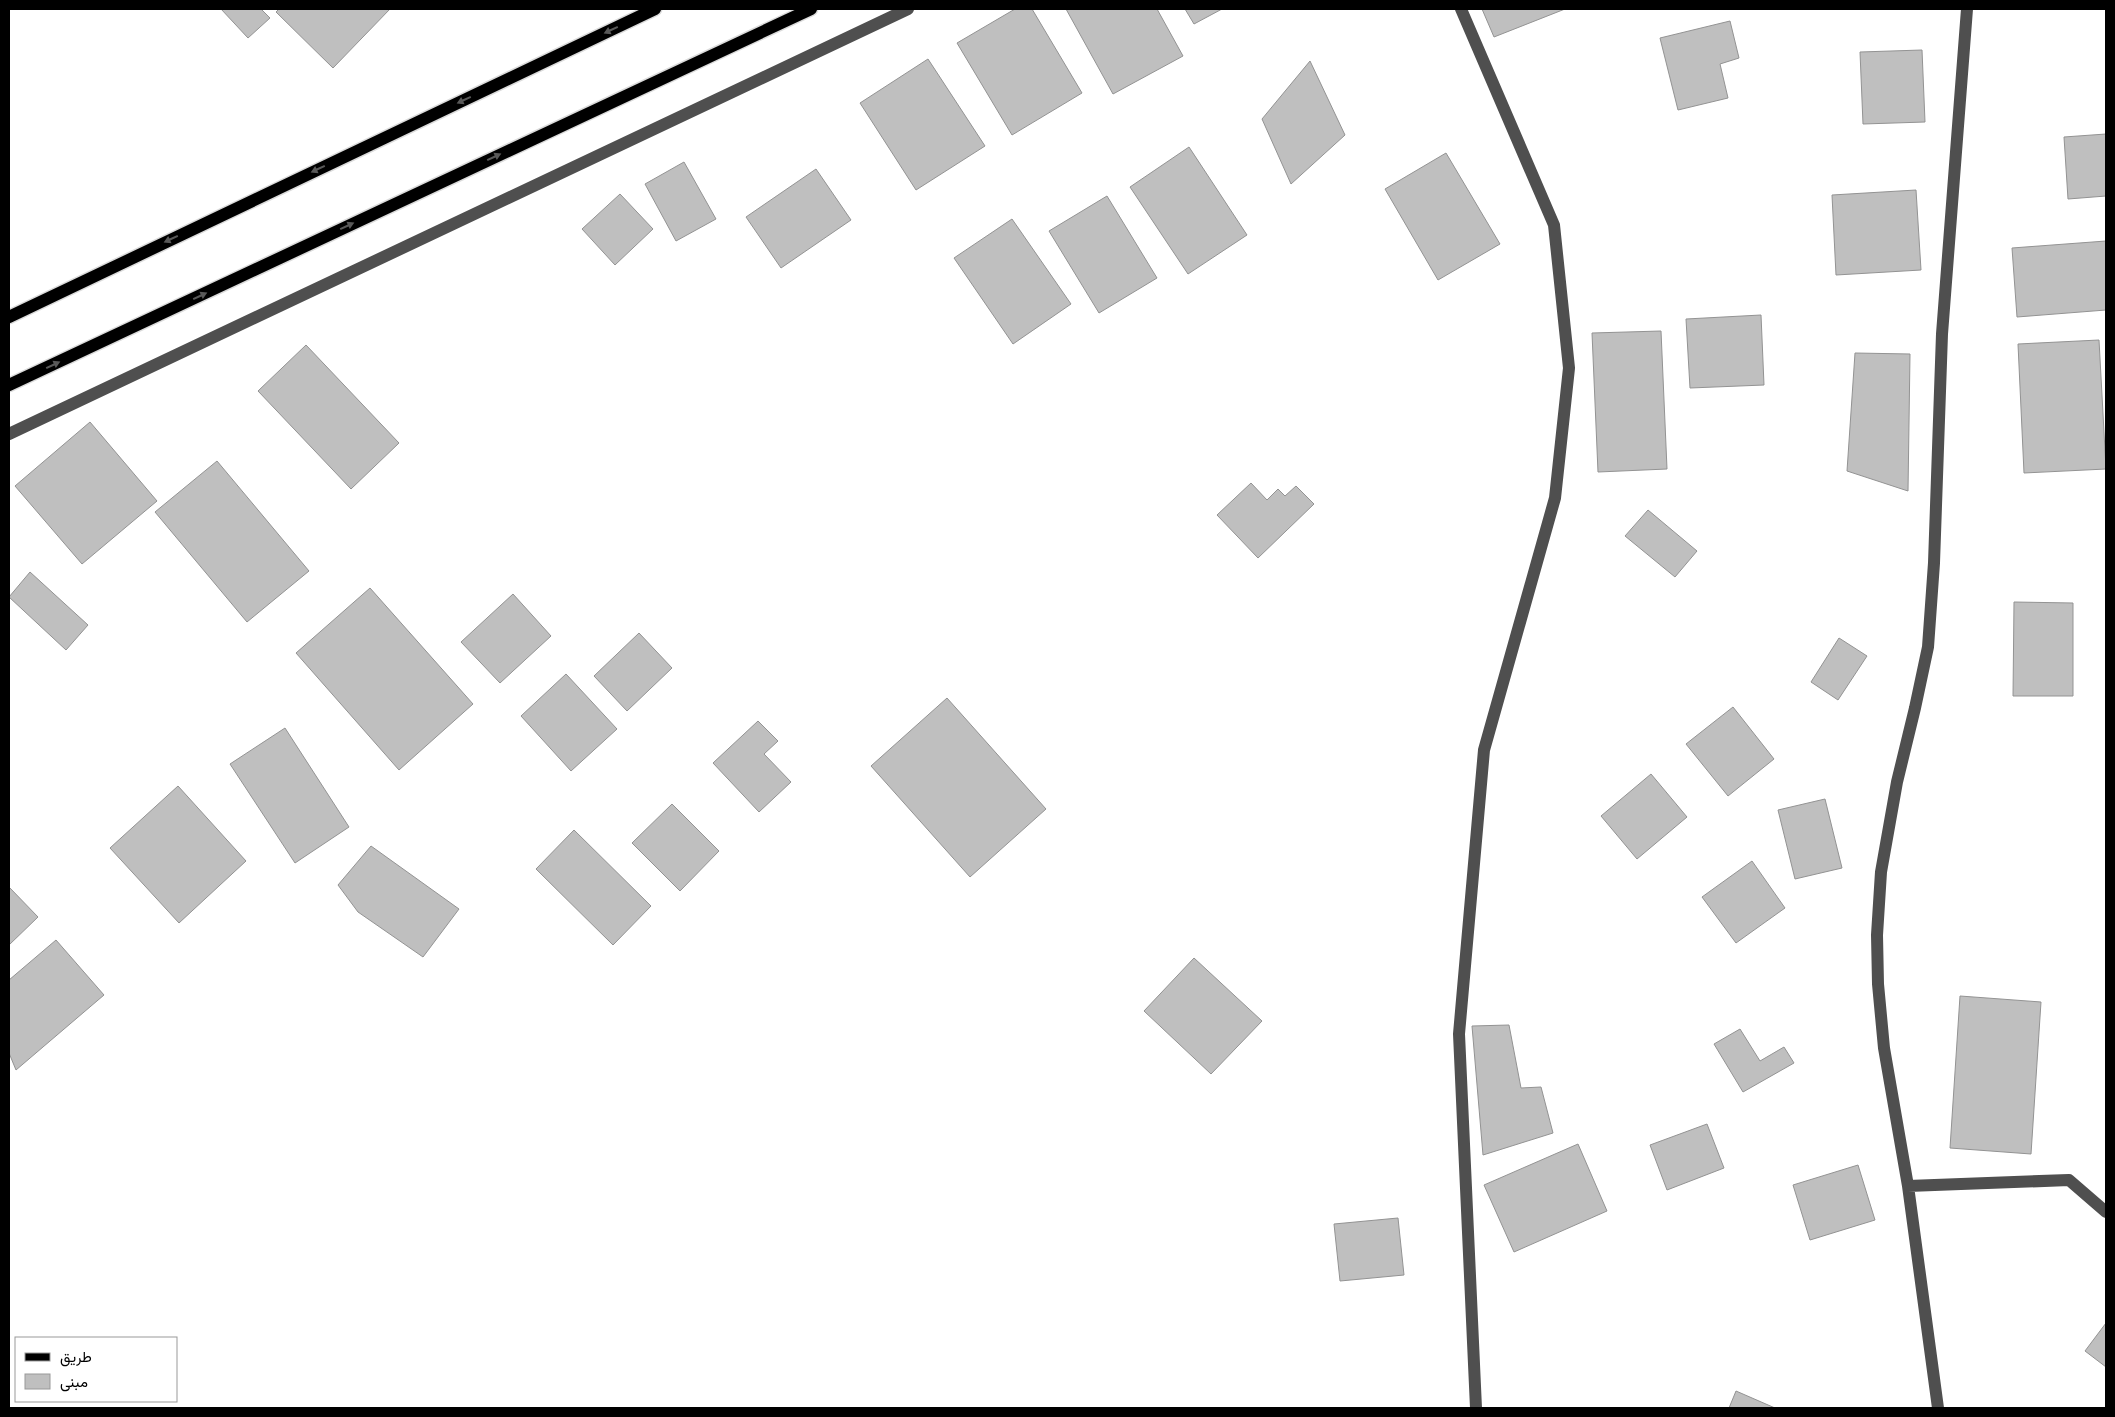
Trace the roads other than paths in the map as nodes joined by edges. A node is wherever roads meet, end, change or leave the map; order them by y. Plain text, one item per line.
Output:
1 (655, 9) edge
2 (810, 9) edge
3 (908, 9) edge
4 (1461, 9) edge
5 (1966, 9) edge
6 (9, 317) edge
7 (9, 385) edge
8 (9, 434) edge
9 (1908, 1186) junction
10 (2106, 1212) edge
11 (1476, 1408) edge
12 (1938, 1408) edge

1 -> 6 main road
7 -> 2 main road
3 - 8 street
4 - 11 street
5 - 9 street
9 - 10 street
9 - 12 street

